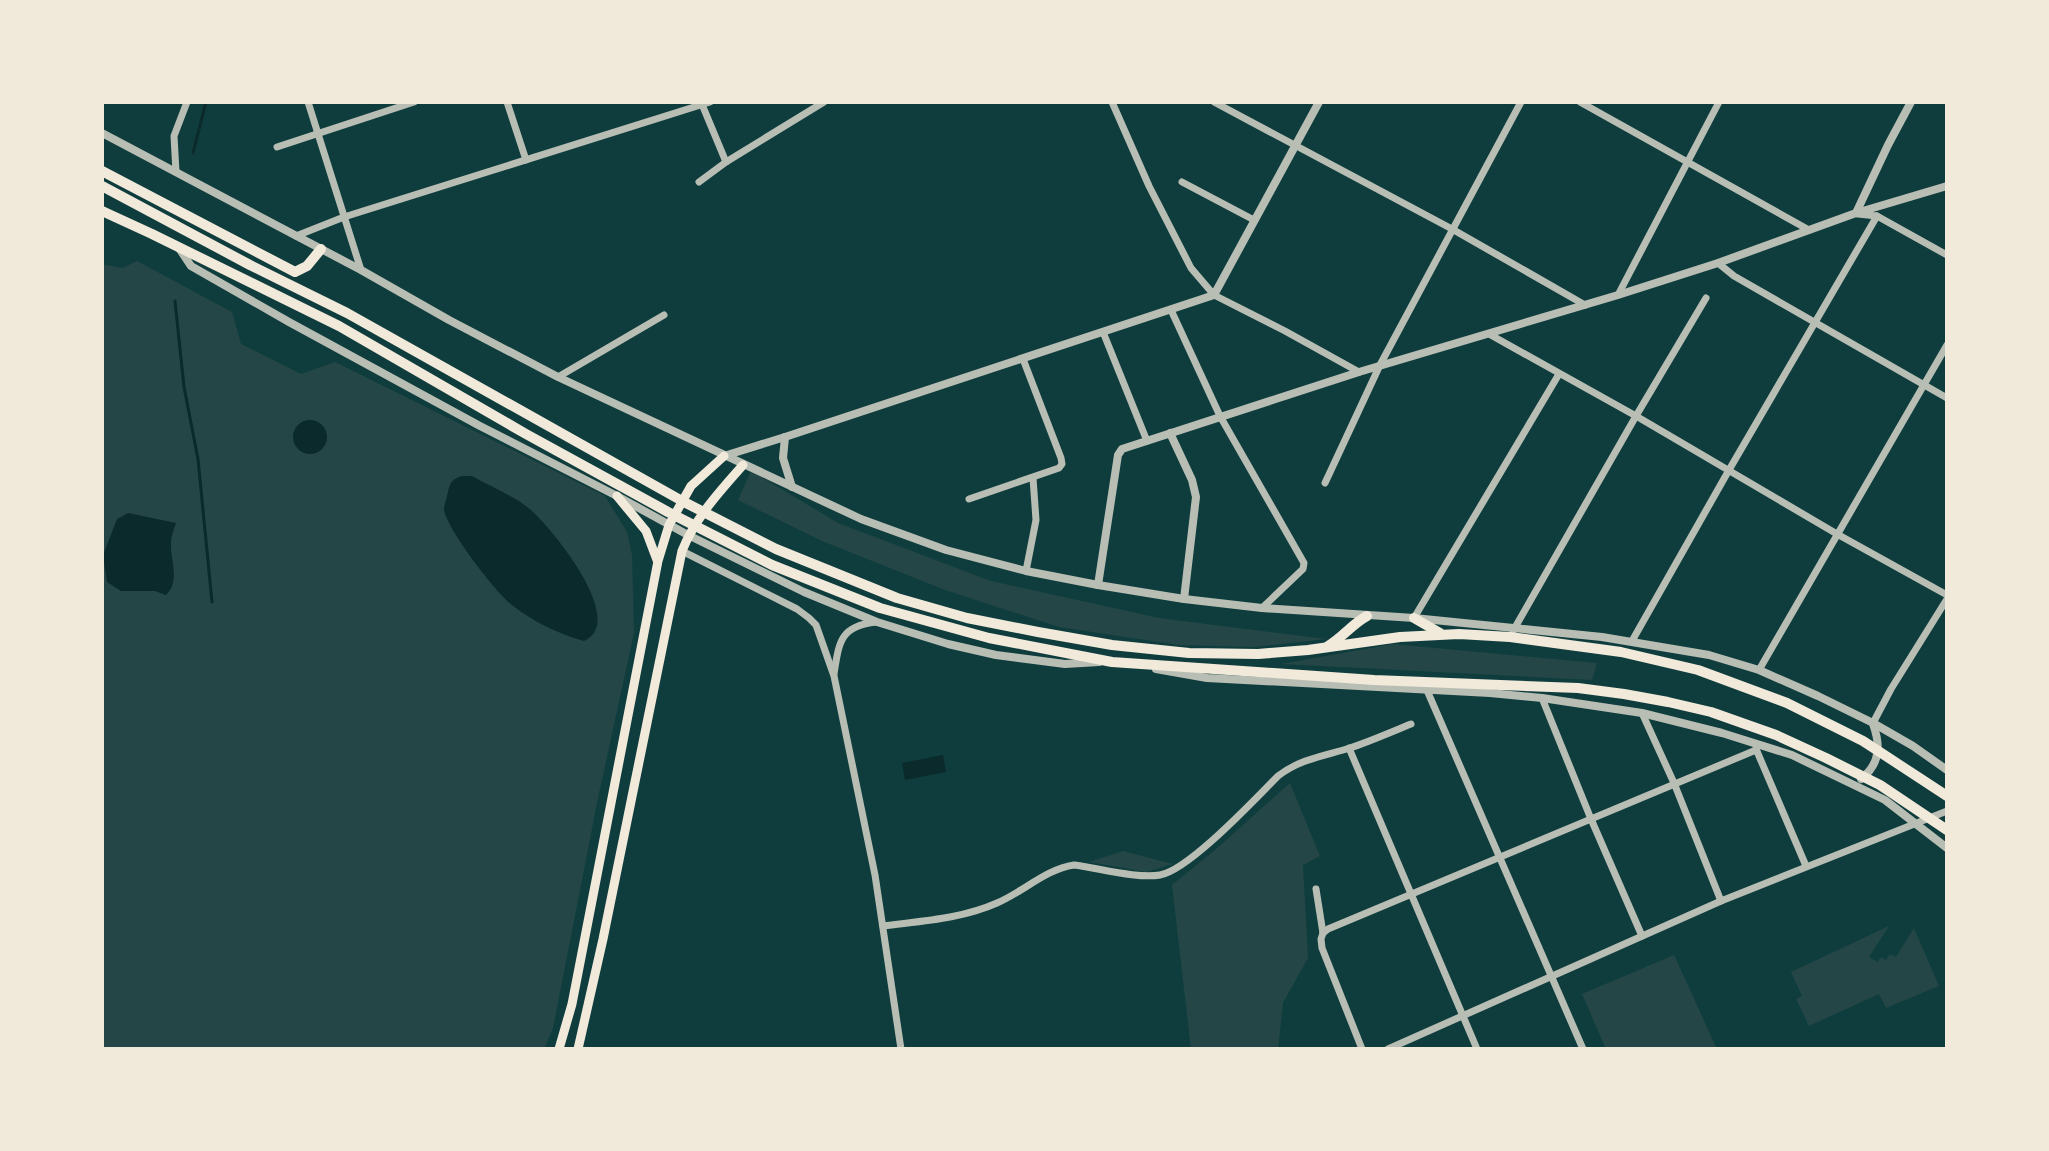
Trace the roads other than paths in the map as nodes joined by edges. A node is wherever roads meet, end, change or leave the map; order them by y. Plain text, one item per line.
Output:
1 (187, 102) edge
2 (308, 102) edge
3 (414, 102) edge
4 (507, 102) edge
5 (824, 102) edge
6 (1112, 102) edge
7 (1214, 102) edge
8 (1319, 102) edge
9 (1521, 102) edge
10 (1580, 102) edge
11 (1719, 102) edge
12 (1911, 102) edge
13 (704, 103) edge
14 (102, 133) edge
15 (317, 134) junction
16 (1294, 146) junction
17 (277, 147) dead end
18 (526, 160) junction
19 (726, 162) junction
20 (1689, 162) junction
21 (102, 171) edge
22 (176, 172) junction
23 (699, 182) dead end
24 (1182, 182) dead end
25 (102, 186) edge
26 (1947, 186) edge
27 (102, 211) edge
28 (1856, 213) junction
29 (1877, 216) junction
30 (344, 217) junction
31 (1254, 220) junction
32 (1452, 229) junction
33 (1809, 230) junction
34 (296, 236) junction
35 (179, 248) junction
36 (321, 249) junction
37 (1947, 255) edge
38 (1718, 263) junction
39 (361, 270) junction
40 (1214, 295) junction
41 (1618, 295) junction
42 (1706, 298) dead end
43 (1585, 305) junction
44 (1171, 310) junction
45 (664, 315) dead end
46 (1815, 321) junction
47 (1103, 332) junction
48 (1489, 334) junction
49 (1947, 345) edge
50 (1023, 359) junction
51 (1380, 365) junction
52 (1359, 372) junction
53 (1559, 374) junction
54 (558, 377) junction
55 (1924, 385) junction
56 (1947, 398) edge
57 (1220, 416) junction
58 (1636, 416) junction
59 (1170, 433) junction
60 (785, 437) junction
61 (1147, 441) junction
62 (747, 450) junction
63 (724, 456) junction
64 (743, 465) junction
65 (1729, 470) junction
66 (1033, 478) junction
67 (1325, 483) dead end
68 (792, 487) junction
69 (617, 496) junction
70 (969, 499) dead end
71 (669, 525) junction
72 (1837, 534) junction
73 (688, 535) junction
74 (682, 551) junction
75 (658, 561) junction
76 (679, 568) junction
77 (1026, 571) junction
78 (1098, 585) junction
79 (1947, 597) edge
80 (1184, 599) junction
81 (1262, 608) junction
82 (1367, 616) junction
83 (1414, 618) junction
84 (877, 622) junction
85 (1512, 633) junction
86 (1442, 634) junction
87 (1632, 641) junction
88 (1323, 648) junction
89 (1112, 662) junction
90 (1759, 670) junction
91 (834, 676) junction
92 (1425, 686) junction
93 (1542, 698) junction
94 (1642, 713) junction
95 (1873, 723) junction
96 (1411, 724) dead end
97 (1755, 746) junction
98 (1349, 748) junction
99 (1947, 770) edge
100 (1674, 783) junction
101 (1854, 784) junction
102 (1947, 796) edge
103 (1947, 811) edge
104 (1591, 819) junction
105 (1917, 824) junction
106 (1947, 830) edge
107 (1947, 848) edge
108 (1500, 856) junction
109 (1806, 866) junction
110 (1316, 889) dead end
111 (1412, 894) junction
112 (1721, 901) junction
113 (883, 926) junction
114 (1323, 933) junction
115 (1642, 936) junction
116 (1550, 976) junction
117 (1463, 1015) junction
118 (559, 1049) edge
119 (578, 1049) edge
120 (901, 1049) edge
121 (1362, 1049) edge
122 (1388, 1049) edge
123 (1477, 1049) edge
124 (1583, 1049) edge

1 - 22 street
2 - 15 street
3 - 15 street
4 - 18 street
5 - 19 street
6 - 40 street
7 - 16 street
8 - 16 street
9 - 32 street
10 - 20 street
11 - 20 street
12 - 28 street
13 - 18 street
13 - 19 street
14 - 22 street
15 - 17 street
15 - 30 street
16 - 31 street
16 - 32 street
18 - 30 street
19 - 23 street
20 - 33 street
20 - 41 street
21 - 36 main road
22 - 34 street
24 - 31 street
25 - 88 main road
26 - 28 street
27 - 35 main road
28 - 29 street
28 - 33 street
29 - 37 street
29 - 46 street
30 - 34 street
30 - 39 street
31 - 40 street
32 - 43 street
32 - 51 street
33 - 38 street
34 - 36 street
35 - 69 street
35 - 89 main road
36 - 39 street
38 - 41 street
38 - 46 street
39 - 54 street
40 - 44 street
40 - 52 street
41 - 43 street
42 - 58 street
43 - 48 street
44 - 47 street
44 - 57 street
45 - 54 street
46 - 55 street
46 - 65 street
47 - 50 street
47 - 61 street
48 - 51 street
48 - 53 street
49 - 55 street
50 - 60 street
50 - 66 street
51 - 52 street
51 - 67 street
52 - 57 street
53 - 58 street
53 - 83 street
54 - 63 street
55 - 56 street
55 - 72 street
57 - 59 street
57 - 81 street
58 - 65 street
58 - 85 street
59 - 61 street
59 - 80 street
60 - 62 street
60 - 68 street
61 - 78 street
62 - 63 street
62 - 64 street
63 - 64 street
63 - 71 main road
64 - 68 street
64 - 73 main road
65 - 72 street
65 - 87 street
66 - 70 street
66 - 77 street
68 - 77 street
69 - 71 street
69 - 75 main road
71 - 73 street
71 - 75 main road
72 - 79 street
72 - 90 street
73 - 74 main road
73 - 84 street
74 - 76 main road
74 - 91 street
75 - 76 main road
75 - 118 main road
76 - 119 main road
77 - 78 street
78 - 80 street
79 - 95 street
80 - 81 street
81 - 82 street
82 - 83 street
82 - 88 main road
83 - 85 street
83 - 86 main road
84 - 89 street
84 - 91 street
85 - 86 main road
85 - 87 street
85 - 102 main road
86 - 88 main road
87 - 90 street
89 - 92 main road
90 - 95 street
91 - 113 street
92 - 93 street
92 - 106 main road
92 - 108 street
93 - 94 street
93 - 104 street
94 - 97 street
94 - 100 street
95 - 99 street
95 - 101 street
96 - 98 street
97 - 100 street
97 - 101 street
97 - 109 street
98 - 111 street
98 - 113 street
100 - 104 street
100 - 112 street
101 - 105 street
103 - 105 street
104 - 108 street
104 - 115 street
105 - 107 street
105 - 109 street
108 - 111 street
108 - 116 street
109 - 112 street
110 - 114 street
111 - 114 street
111 - 117 street
112 - 115 street
113 - 120 street
114 - 121 street
115 - 116 street
116 - 117 street
116 - 124 street
117 - 122 street
117 - 123 street

